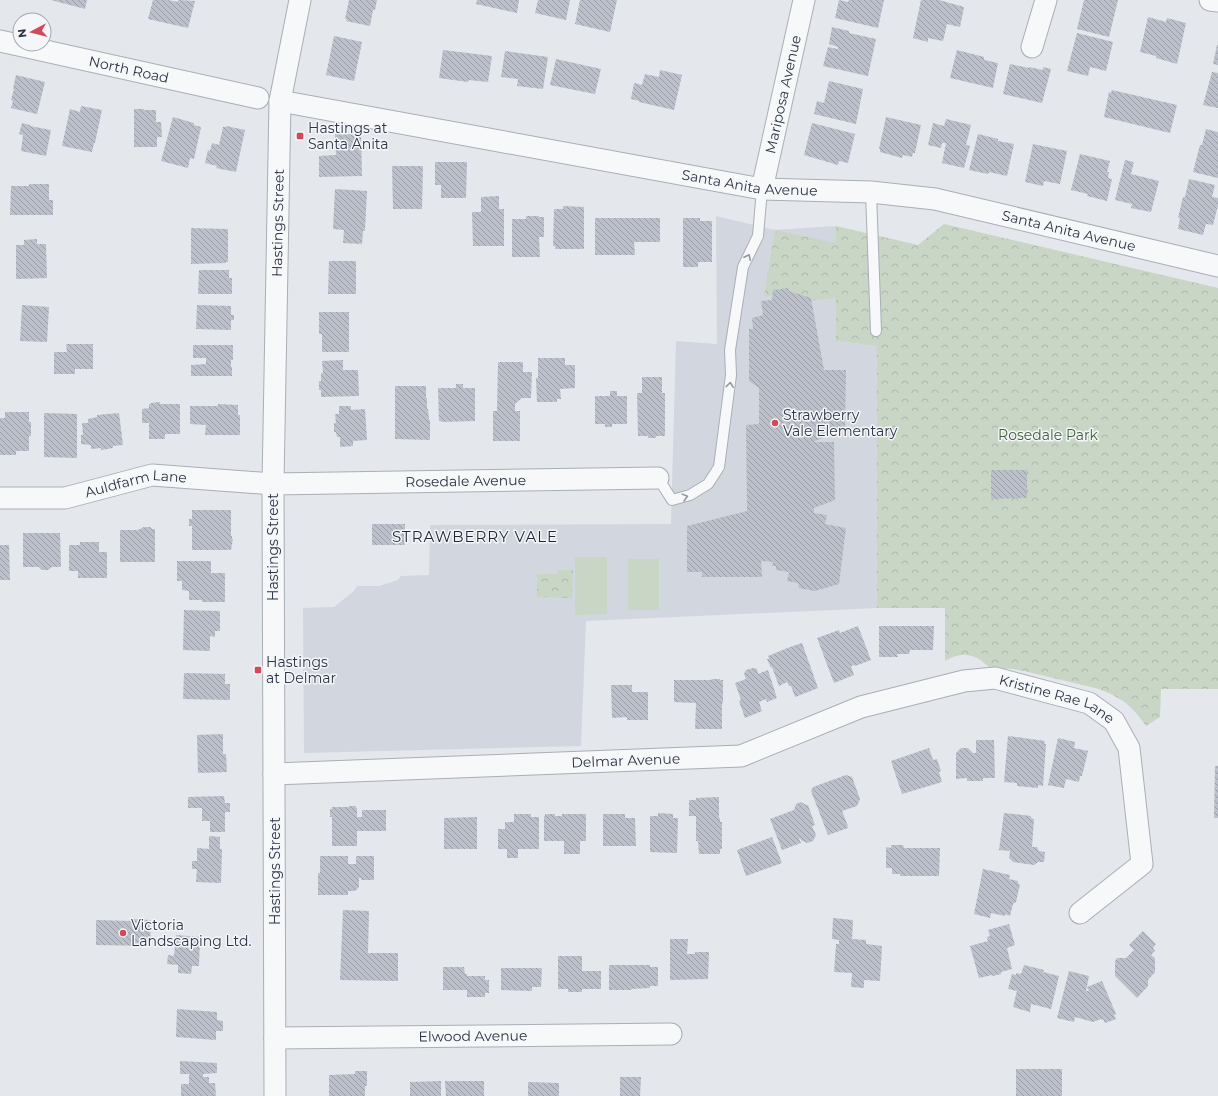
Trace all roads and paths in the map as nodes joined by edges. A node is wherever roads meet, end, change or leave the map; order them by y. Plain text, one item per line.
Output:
1 (300, 0) edge
2 (804, 0) edge
3 (1046, 0) edge
4 (1210, 0) edge
5 (1218, 1) edge
6 (0, 41) edge
7 (1032, 47) dead end
8 (258, 98) dead end
9 (280, 101) junction
10 (762, 189) junction
11 (871, 192) junction
12 (1218, 266) edge
13 (876, 331) dead end
14 (658, 478) joint
15 (273, 484) junction
16 (0, 498) edge
17 (964, 681) joint
18 (274, 774) junction
19 (1080, 913) dead end
20 (671, 1034) dead end
21 (275, 1038) junction
22 (275, 1096) edge

1 - 9 street, Hastings Street
2 - 10 street, Mariposa Avenue
3 - 7 street
4 - 5 street
6 - 8 street, North Road
9 - 10 street, Santa Anita Avenue
9 - 15 street, Hastings Street
10 - 11 street, Santa Anita Avenue
14 -> 10 lane
11 - 12 street, Santa Anita Avenue
11 - 13 lane
14 - 15 street, Rosedale Avenue
15 - 16 street, Auldfarm Lane
15 - 18 street, Hastings Street
17 - 18 street, Delmar Avenue
17 - 19 street, Kristine Rae Lane
18 - 21 street, Hastings Street
20 - 21 street, Elwood Avenue
21 - 22 street, Hastings Street

